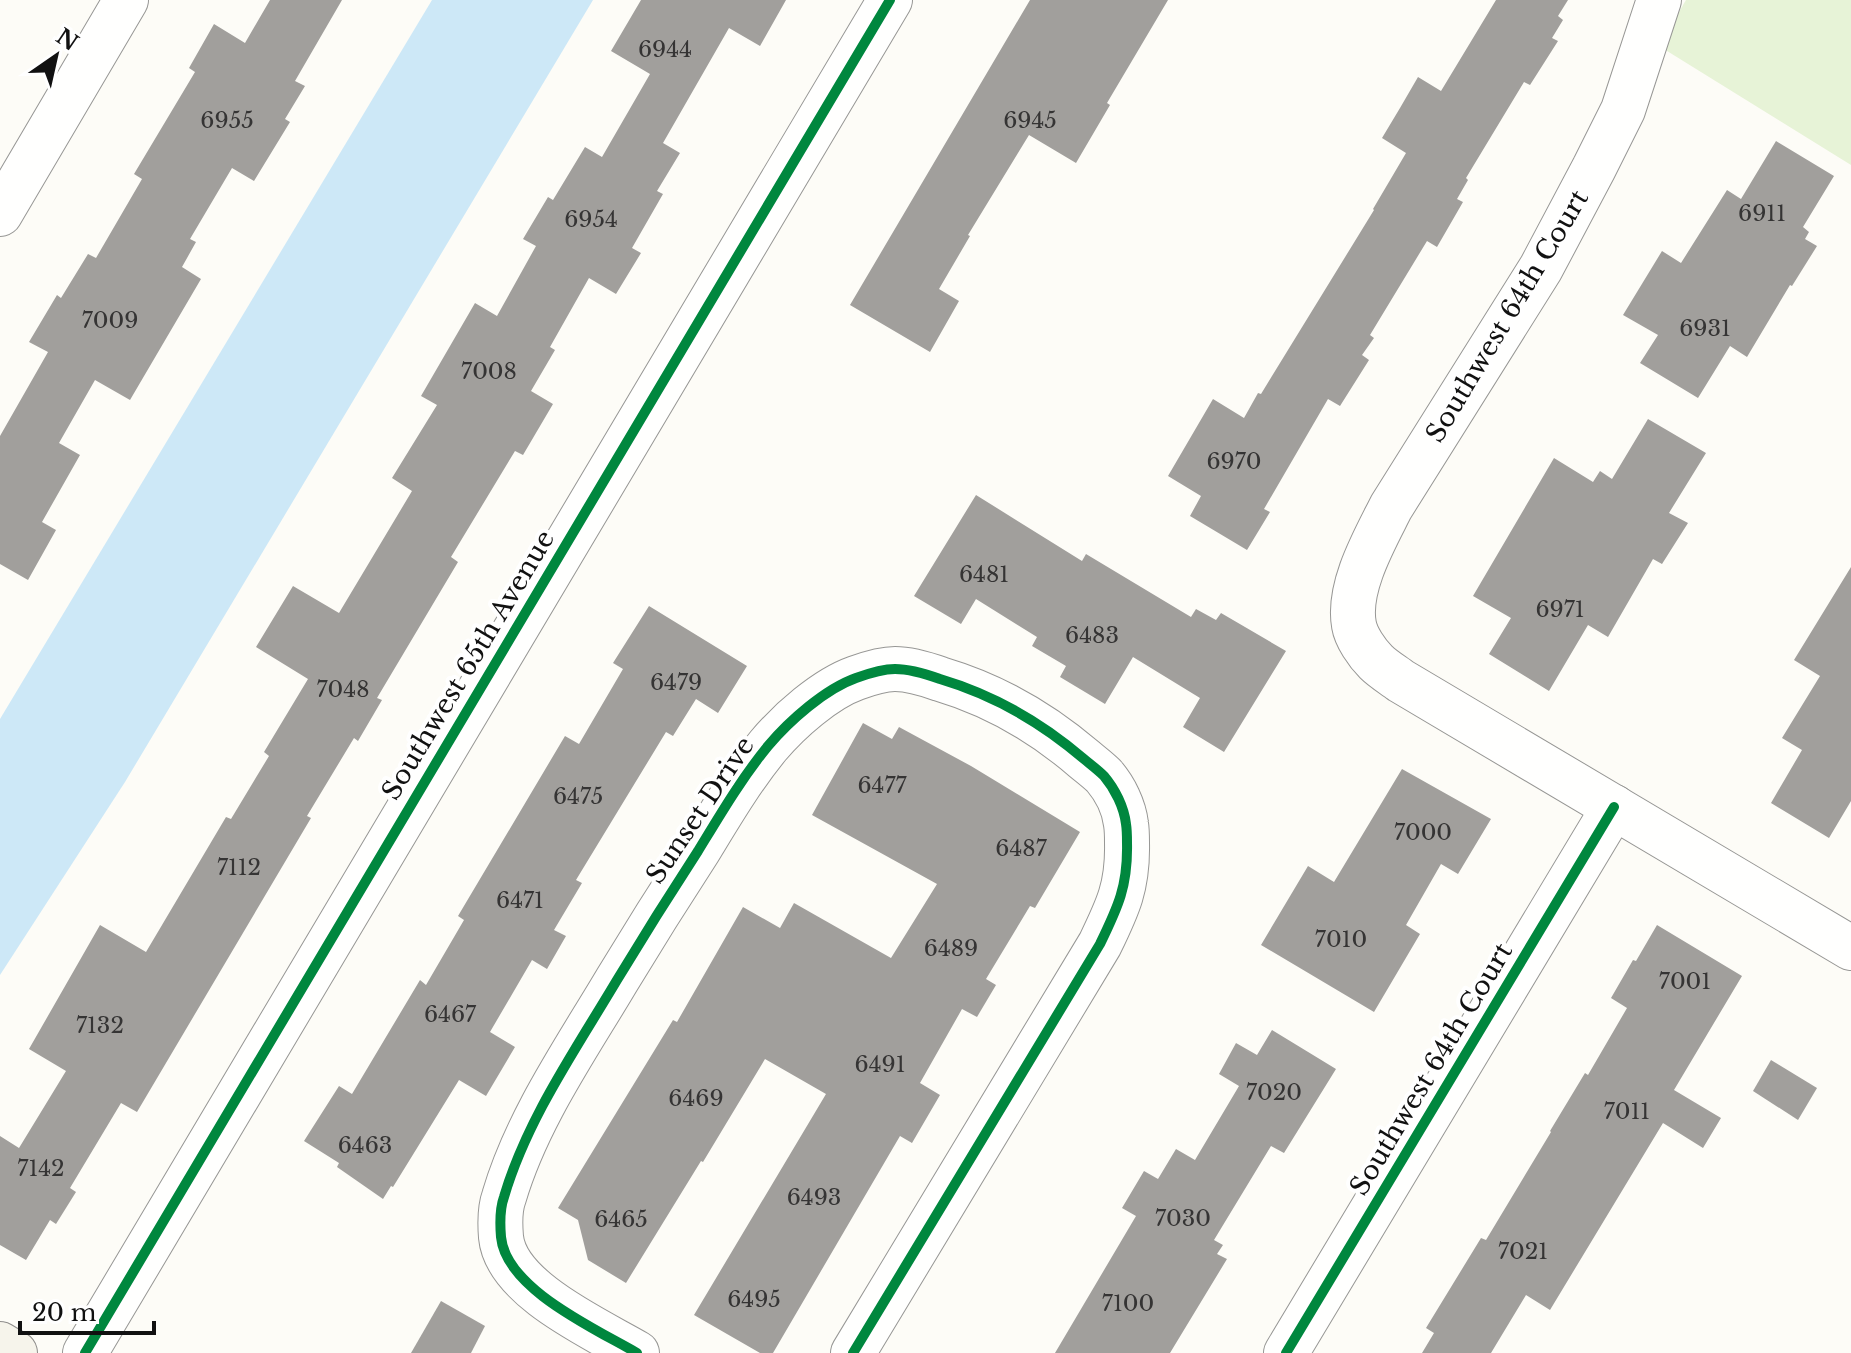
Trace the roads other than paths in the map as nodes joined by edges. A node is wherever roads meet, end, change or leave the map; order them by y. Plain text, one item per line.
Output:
1 (126, 0) edge
2 (890, 0) edge
3 (1659, 0) edge
4 (0, 214) edge
5 (1614, 807) junction
6 (1851, 948) edge
7 (0, 1344) edge
8 (15, 1353) edge
9 (85, 1353) edge
10 (637, 1353) edge
11 (853, 1353) edge
12 (1286, 1353) edge

1 - 4 street
2 - 9 street, Southwest 65th Avenue
3 - 5 street, Southwest 64th Court
5 - 6 street
5 - 12 street, Southwest 64th Court
7 - 8 main road
10 - 11 street, Sunset Drive

